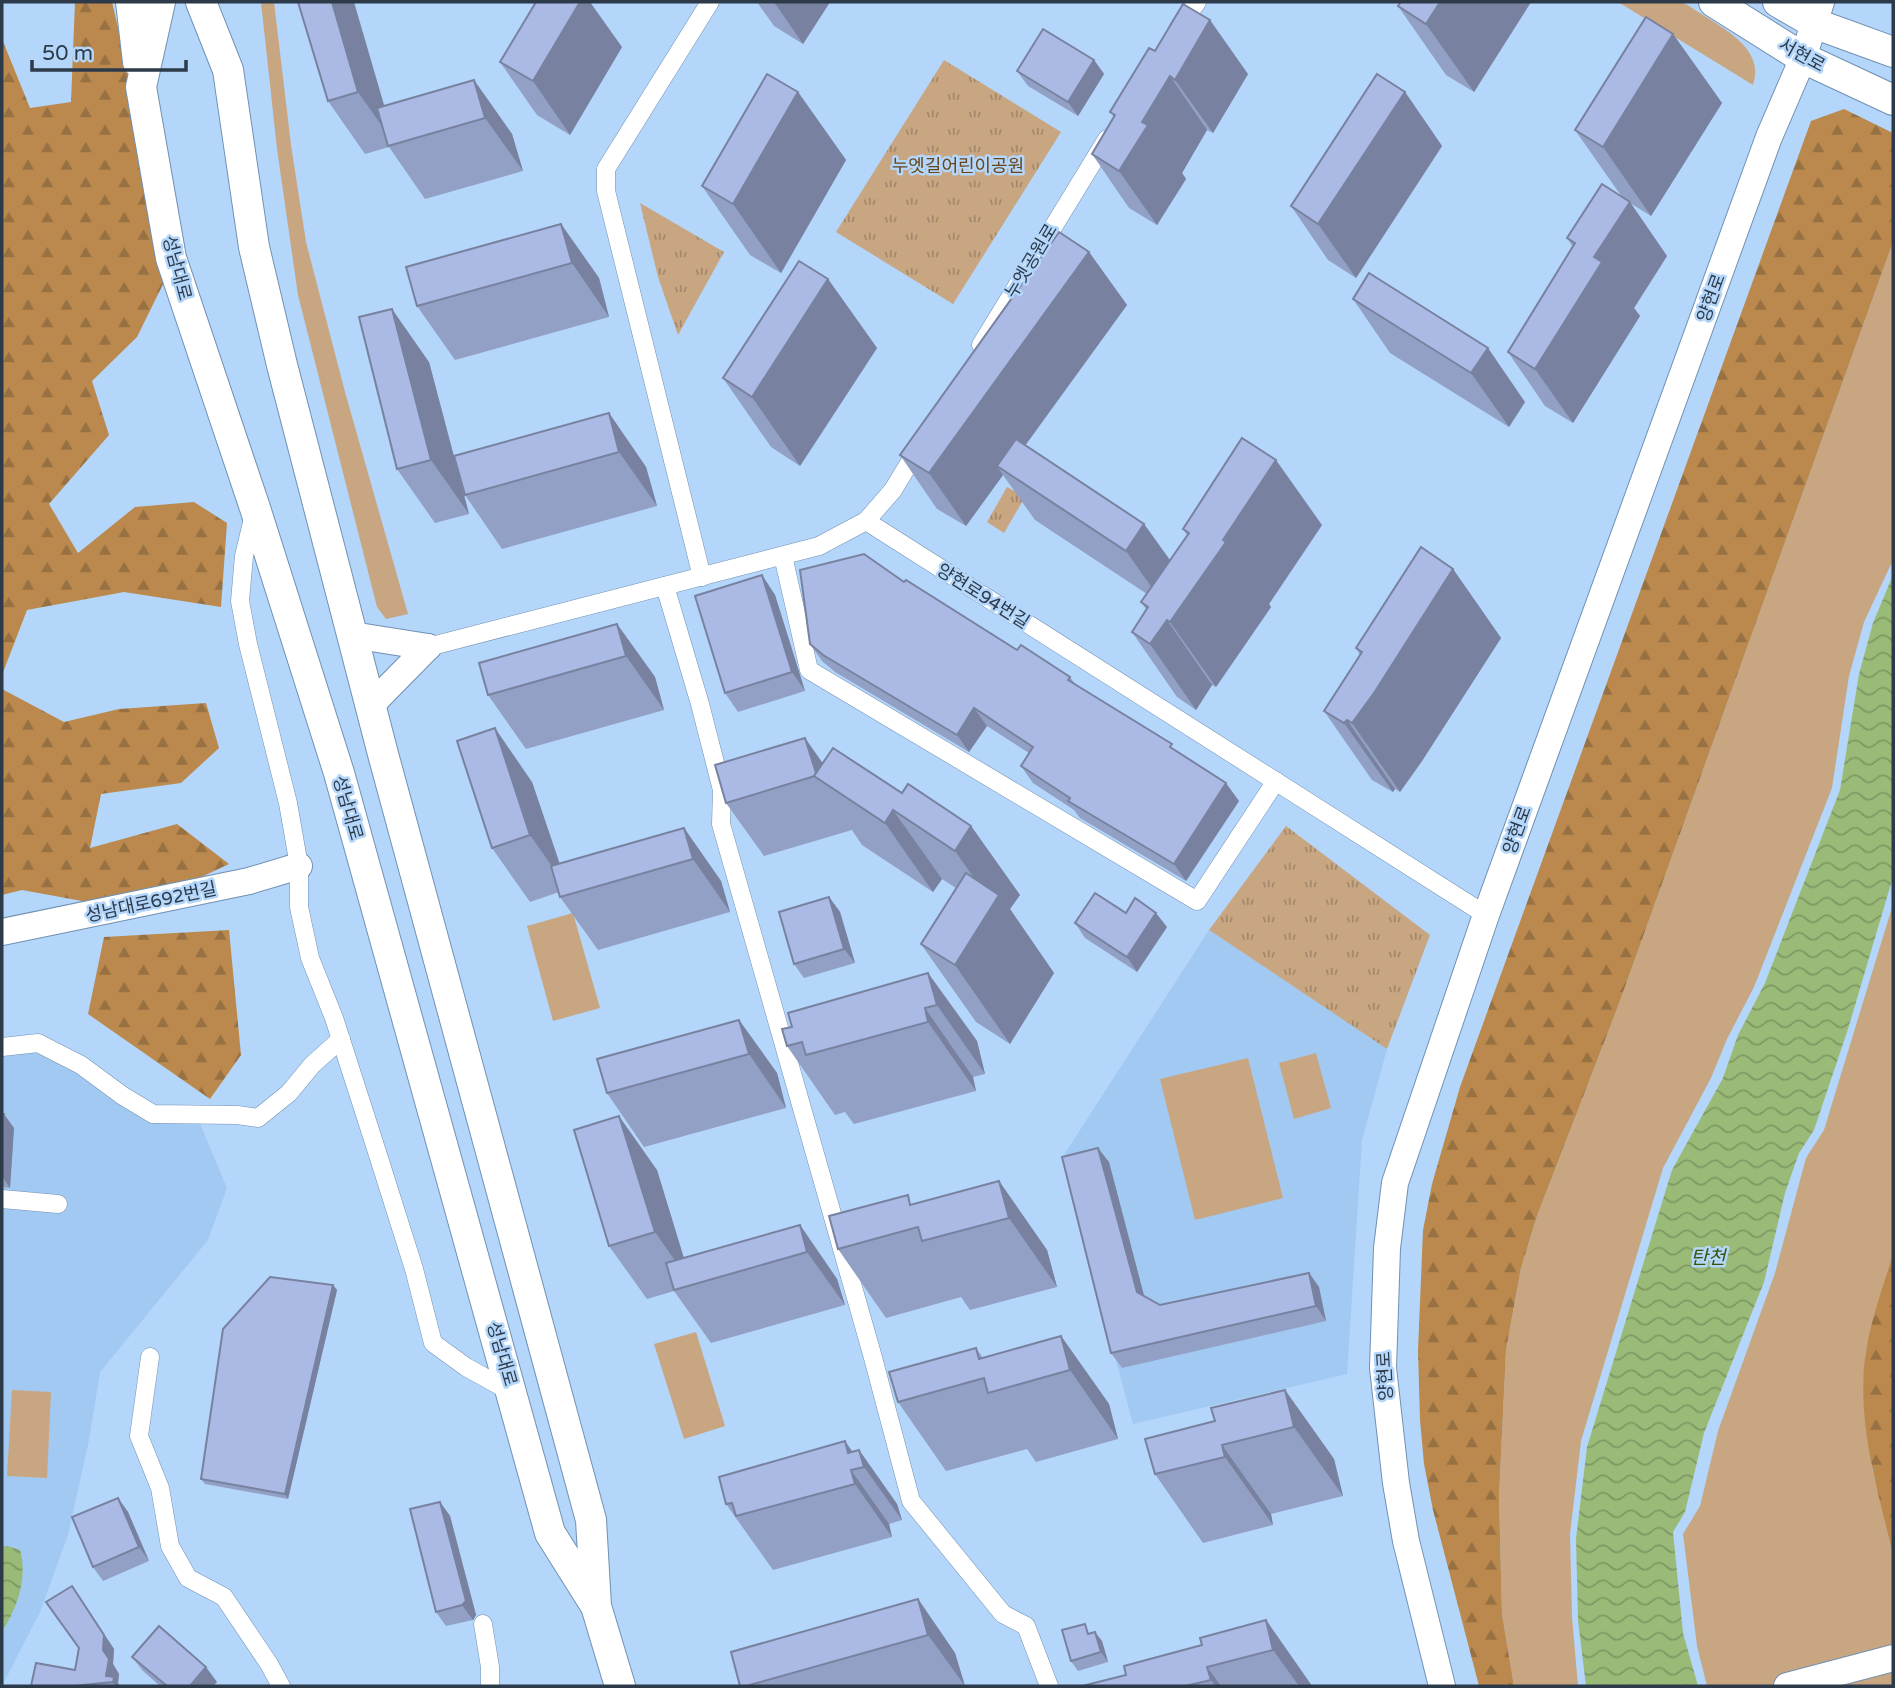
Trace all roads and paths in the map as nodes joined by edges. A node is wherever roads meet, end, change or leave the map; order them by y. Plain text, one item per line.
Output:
1 (131, 2) edge
2 (160, 2) edge
3 (201, 2) edge
4 (225, 2) edge
5 (710, 2) edge
6 (1197, 2) edge
7 (1714, 2) edge
8 (1779, 2) edge
9 (1819, 13) edge
10 (1169, 42) edge
11 (1893, 52) edge
12 (1803, 58) junction
13 (228, 70) junction
14 (141, 87) junction
15 (1893, 100) edge
16 (1119, 121) edge
17 (970, 362) edge
18 (928, 432) edge
19 (256, 508) junction
20 (866, 521) junction
21 (783, 556) junction
22 (702, 577) junction
23 (665, 586) junction
24 (352, 635) junction
25 (428, 647) junction
26 (371, 705) junction
27 (1276, 782) junction
28 (299, 866) junction
29 (1486, 915) junction
30 (2, 932) edge
31 (341, 1039) junction
32 (2, 1047) edge
33 (2, 1199) edge
34 (58, 1204) dead end
35 (150, 1357) dead end
36 (513, 1393) junction
37 (596, 1606) junction
38 (483, 1624) dead end
39 (1893, 1658) edge
40 (281, 1686) edge
41 (490, 1686) edge
42 (620, 1686) edge
43 (1049, 1686) edge
44 (1442, 1686) edge
45 (1787, 1686) edge

1 - 14 main road
2 - 14 main road, 성남대로
3 - 13 main road, 성남대로
4 - 13 main road
5 - 22 street
6 - 10 street
7 - 12 main road, 서현로
8 - 9 main road, 서현로
9 - 11 main road, 서현로
9 - 12 main road, 양현로
12 - 15 main road, 서현로
12 - 29 main road, 양현로
13 - 24 main road, 성남대로
14 - 19 main road, 성남대로
16 - 17 street, 누엣공원로
18 - 20 street
19 - 28 street
19 - 36 main road, 성남대로
20 - 21 street
20 - 27 street, 양현로94번길
21 - 22 street
21 - 27 street
22 - 23 street
23 - 25 street
23 - 43 street
24 - 25 main road
24 - 26 main road, 성남대로
25 - 26 main road
26 - 37 main road, 성남대로
27 - 29 street, 양현로94번길
28 - 30 main road, 성남대로692번길
28 - 31 street
29 - 44 main road, 양현로
31 - 32 street
31 - 36 street
33 - 34 street
35 - 40 street
36 - 37 main road, 성남대로
37 - 42 main road, 성남대로
38 - 41 street
39 - 45 main road

